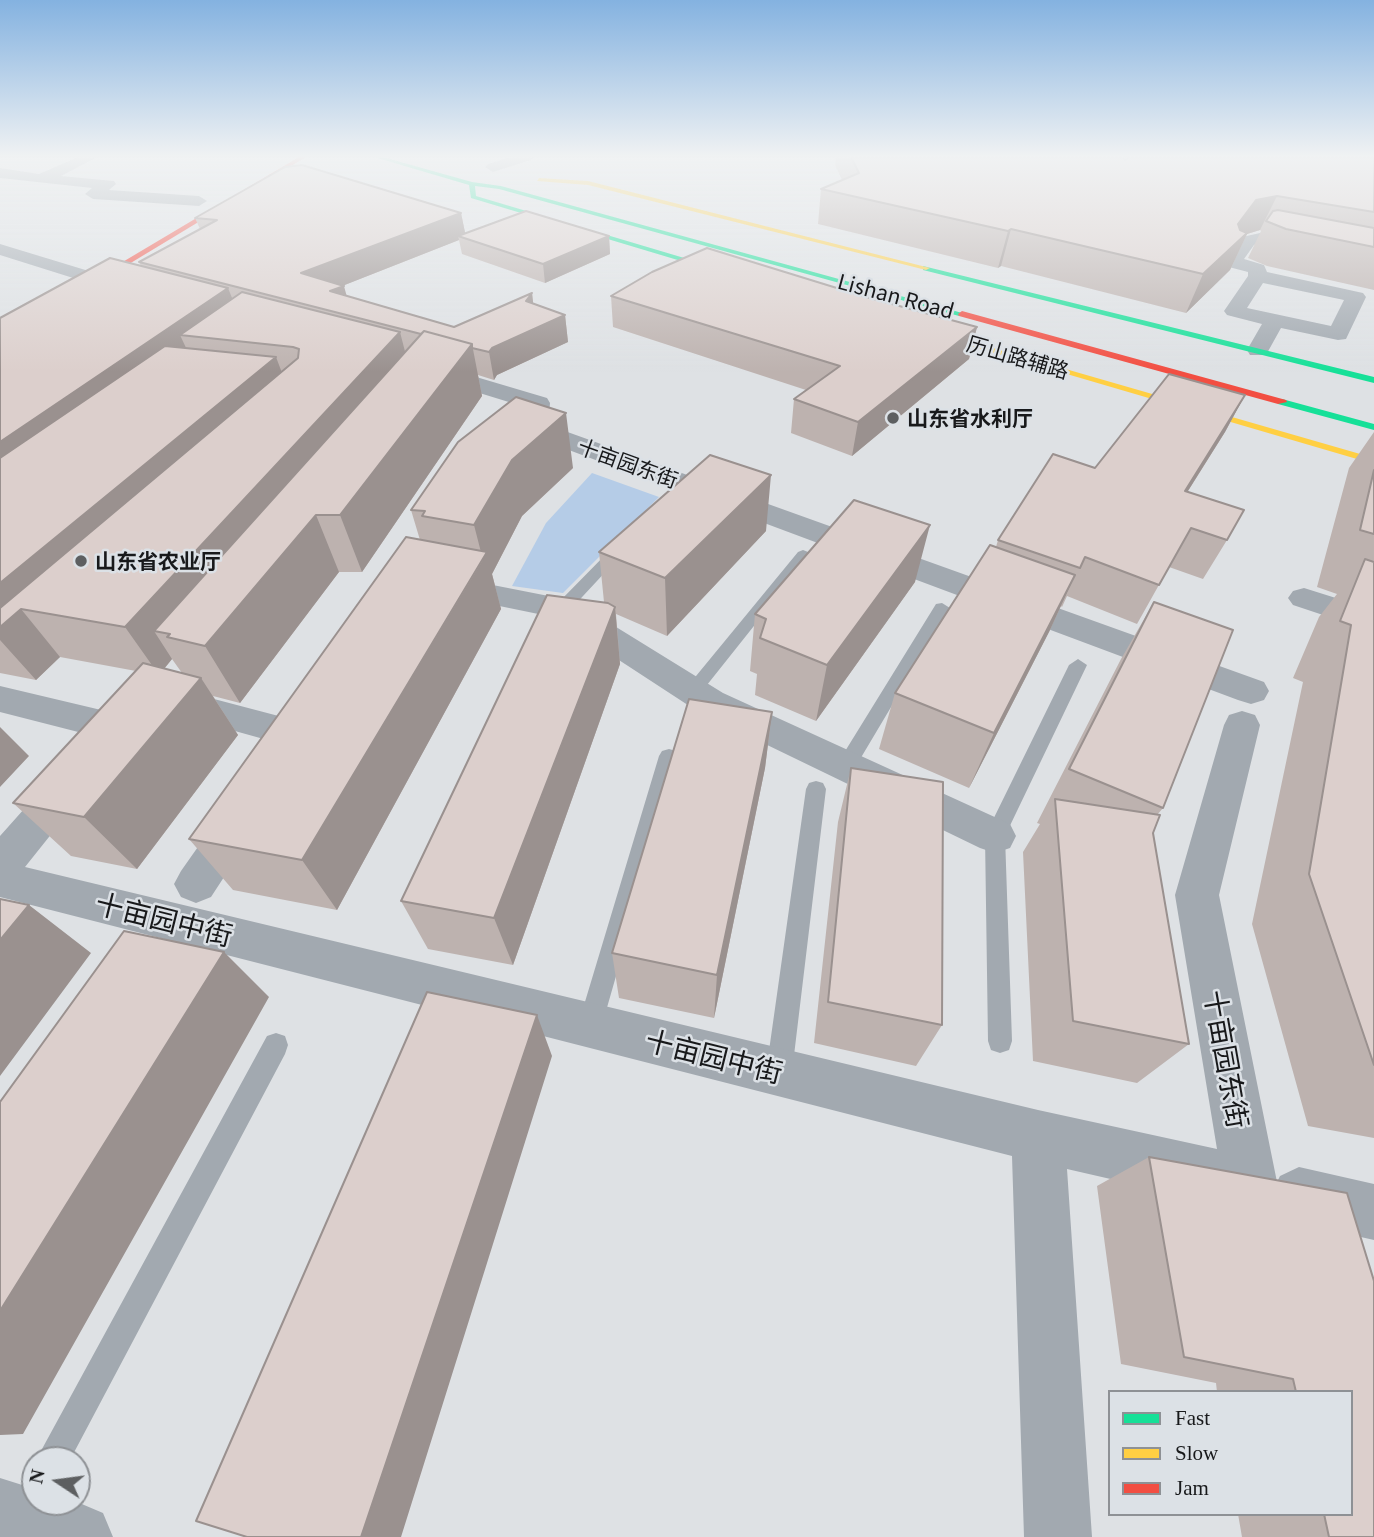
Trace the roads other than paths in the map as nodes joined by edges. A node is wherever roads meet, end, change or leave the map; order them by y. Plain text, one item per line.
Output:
1 (153, 229) edge
2 (185, 229) edge
3 (581, 229) edge
4 (651, 229) edge
5 (702, 229) edge
6 (772, 229) edge
7 (0, 249) edge
8 (1374, 260) edge
9 (80, 272) junction
10 (1258, 276) junction
11 (753, 279) edge
12 (101, 280) junction
13 (58, 285) edge
14 (917, 285) dead end
15 (148, 294) edge
16 (1275, 320) junction
17 (911, 326) edge
18 (0, 339) edge
19 (1258, 350) junction
20 (1374, 380) edge
21 (410, 397) edge
22 (538, 403) junction
23 (1374, 427) edge
24 (508, 429) edge
25 (1374, 461) edge
26 (631, 538) edge
27 (803, 555) edge
28 (417, 581) edge
29 (1304, 598) dead end
30 (942, 608) dead end
31 (557, 620) junction
32 (1374, 621) edge
33 (1078, 665) dead end
34 (178, 677) edge
35 (693, 691) junction
36 (0, 699) edge
37 (296, 734) edge
38 (669, 756) edge
39 (846, 766) junction
40 (816, 789) dead end
41 (258, 792) edge
42 (995, 836) junction
43 (0, 866) edge
44 (0, 879) edge
45 (196, 884) edge
46 (590, 1024) junction
47 (1000, 1041) dead end
48 (276, 1045) dead end
49 (779, 1072) junction
50 (1038, 1136) junction
51 (1250, 1184) junction
52 (1374, 1212) edge
53 (60, 1446) edge
54 (1058, 1537) edge

1 - 9 main road
2 - 12 main road
3 - 11 main road
4 - 23 main road, Lishan Road
5 - 14 main road, Lishan Road
6 - 19 main road
7 - 9 street
8 - 10 street
9 - 12 street
9 - 13 main road
10 - 16 street
10 - 16 street
12 - 15 street
12 - 18 main road
16 - 19 street
17 - 25 main road, 历山路辅路
19 - 20 main road
21 - 22 street
22 - 24 street
22 - 51 street, 十亩园东街
26 - 31 lane
27 - 35 lane
28 - 31 street
29 - 32 street
30 - 39 lane
31 - 35 street
33 - 42 lane
34 - 37 street
35 - 39 street
36 - 43 street
38 - 46 lane
39 - 42 street
40 - 49 lane
41 - 45 street
42 - 47 lane
44 - 46 street, 十亩园中街
46 - 49 street, 十亩园中街
48 - 53 lane
49 - 50 street, 十亩园中街
50 - 51 street
50 - 54 street
51 - 52 street

